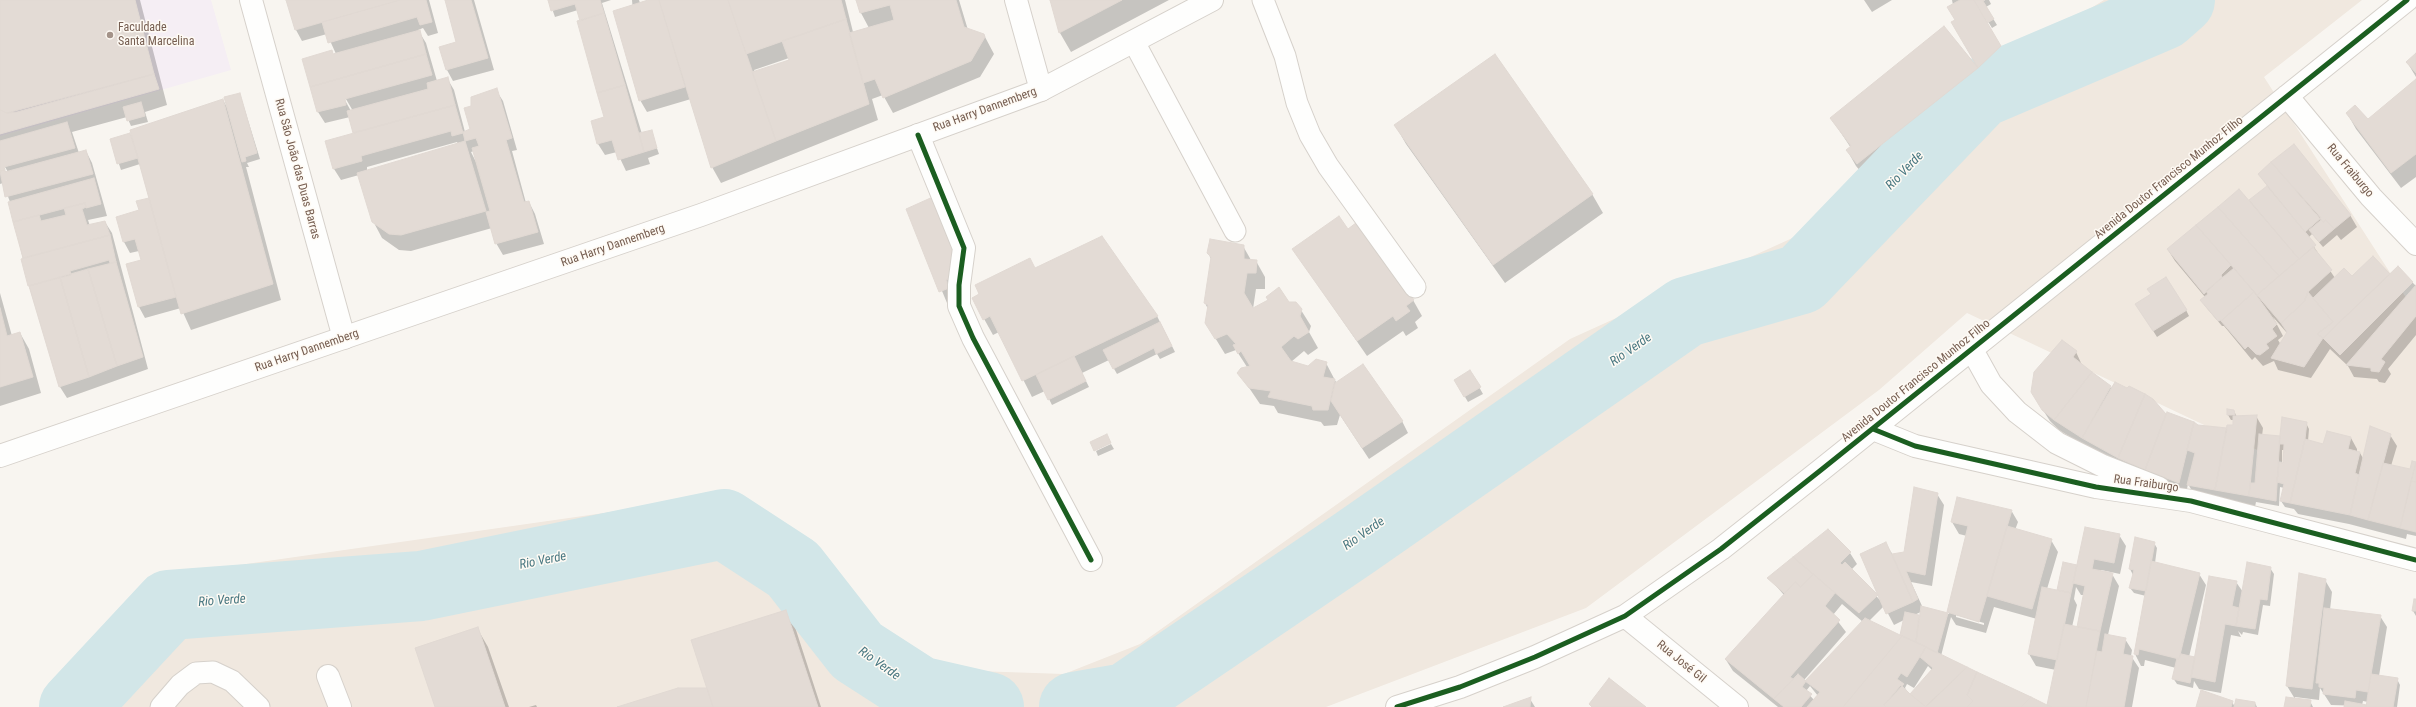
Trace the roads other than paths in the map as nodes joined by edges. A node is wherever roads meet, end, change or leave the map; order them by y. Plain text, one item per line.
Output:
1 (251, 0) edge
2 (1016, 0) edge
3 (1212, 0) edge
4 (1263, 0) edge
5 (2407, 0) edge
6 (1134, 42) junction
7 (1041, 90) junction
8 (2288, 96) junction
9 (918, 135) junction
10 (1235, 231) dead end
11 (2416, 244) edge
12 (1415, 287) dead end
13 (344, 338) junction
14 (1971, 348) junction
15 (1873, 429) junction
16 (0, 456) edge
17 (2191, 501) junction
18 (1091, 560) dead end
19 (2416, 560) edge
20 (1626, 616) junction
21 (328, 676) dead end
22 (161, 707) edge
23 (259, 707) edge
24 (340, 707) edge
25 (1397, 707) edge
26 (1737, 707) edge

1 - 13 street, Rua São João das Duas Barras
2 - 7 street
3 - 6 street, Rua Harry Dannemberg
4 - 12 lane
5 - 8 street, Avenida Doutor Francisco Munhoz Filho
6 - 7 street, Rua Harry Dannemberg
6 - 10 lane
7 - 9 street, Rua Harry Dannemberg
8 - 11 street, Rua Fraiburgo
8 - 14 street, Avenida Doutor Francisco Munhoz Filho
9 - 13 street, Rua Harry Dannemberg
9 - 18 street
13 - 16 street, Rua Harry Dannemberg
14 - 15 street, Avenida Doutor Francisco Munhoz Filho
14 - 17 street, Rua Fraiburgo
15 - 17 street, Rua Fraiburgo
15 - 20 street, Avenida Doutor Francisco Munhoz Filho
17 - 19 street, Rua Fraiburgo
20 - 25 street, Avenida Doutor Francisco Munhoz Filho
20 - 26 street, Rua José Gil
21 - 24 street
22 - 23 lane

